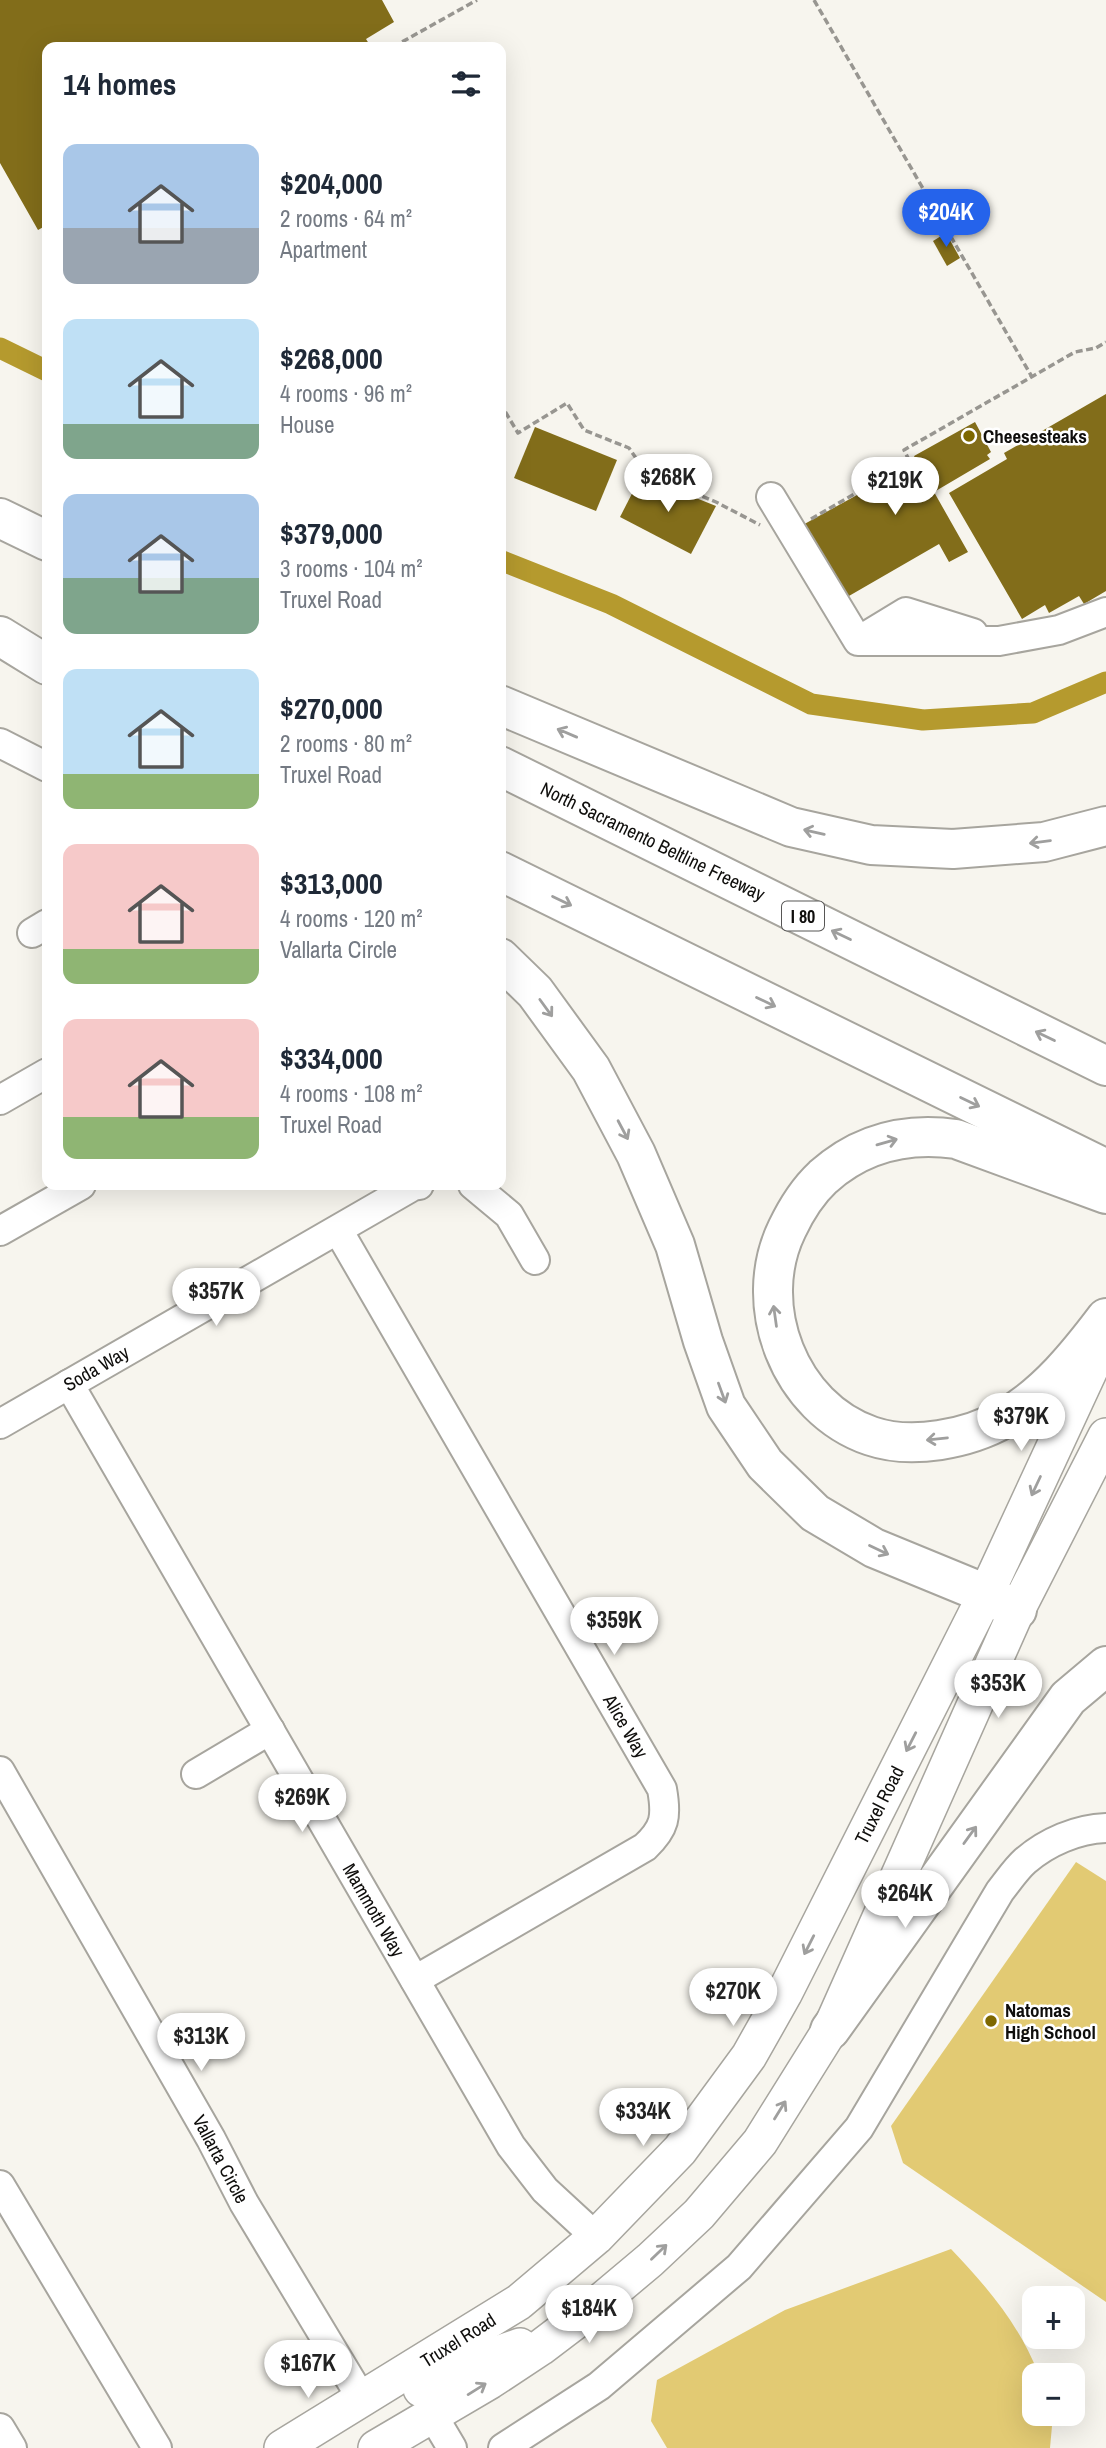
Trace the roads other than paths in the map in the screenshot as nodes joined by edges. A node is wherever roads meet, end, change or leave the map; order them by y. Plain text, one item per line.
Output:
1 (0, 494) edge
2 (776, 506) road end
3 (42, 512) edge
4 (0, 518) edge
5 (42, 539) edge
6 (1106, 612) edge
7 (0, 625) edge
8 (0, 636) edge
9 (42, 646) edge
10 (42, 662) edge
11 (506, 708) edge
12 (0, 743) edge
13 (42, 764) edge
14 (506, 769) edge
15 (1106, 826) edge
16 (506, 874) edge
17 (506, 964) edge
18 (1106, 1066) edge
19 (42, 1076) edge
20 (0, 1100) edge
21 (1106, 1169) edge
22 (72, 1190) edge
23 (406, 1190) edge
24 (479, 1190) edge
25 (1106, 1194) edge
26 (338, 1230) junction
27 (0, 1231) edge
28 (535, 1260) dead end
29 (1106, 1318) edge
30 (1106, 1335) edge
31 (69, 1384) junction
32 (0, 1424) edge
33 (1106, 1436) edge
34 (1001, 1602) junction
35 (1106, 1666) edge
36 (270, 1730) junction
37 (0, 1771) edge
38 (196, 1774) dead end
39 (1106, 1828) edge
40 (415, 1980) junction
41 (830, 2030) junction
42 (0, 2185) edge
43 (596, 2237) junction
44 (560, 2331) junction
45 (362, 2399) junction
46 (433, 2416) junction
47 (0, 2428) edge
48 (12, 2448) edge
49 (157, 2448) edge
50 (282, 2448) edge
51 (376, 2448) edge
52 (452, 2448) edge
53 (503, 2448) edge

1 - 3 highway
2 - 6 street
4 - 5 highway
7 - 9 highway
8 - 10 highway
15 -> 11 highway
12 - 13 street
18 -> 14 highway, North Sacramento Beltline Freeway / I 80
16 -> 21 highway
17 -> 34 highway
19 - 20 street
22 - 27 street
23 - 26 street, Soda Way
24 - 28 street
29 -> 25 highway
26 - 31 street, Soda Way
26 - 40 street, Alice Way
30 -> 34 main road, Truxel Road
31 - 32 street, Soda Way
31 - 36 street, Mammoth Way
33 - 34 main road, Truxel Road
34 - 41 main road, Truxel Road
34 -> 43 main road, Truxel Road
41 -> 35 highway
36 - 38 street
36 - 40 street, Mammoth Way
37 - 45 street, Vallarta Circle
39 - 53 street
40 - 43 street, Mammoth Way
44 -> 41 main road, Truxel Road
42 - 49 street
43 - 45 main road, Truxel Road
44 - 45 main road
46 -> 44 main road, Truxel Road
45 - 50 main road, Truxel Road
46 - 51 main road, Truxel Road
46 - 52 street
47 - 48 street

